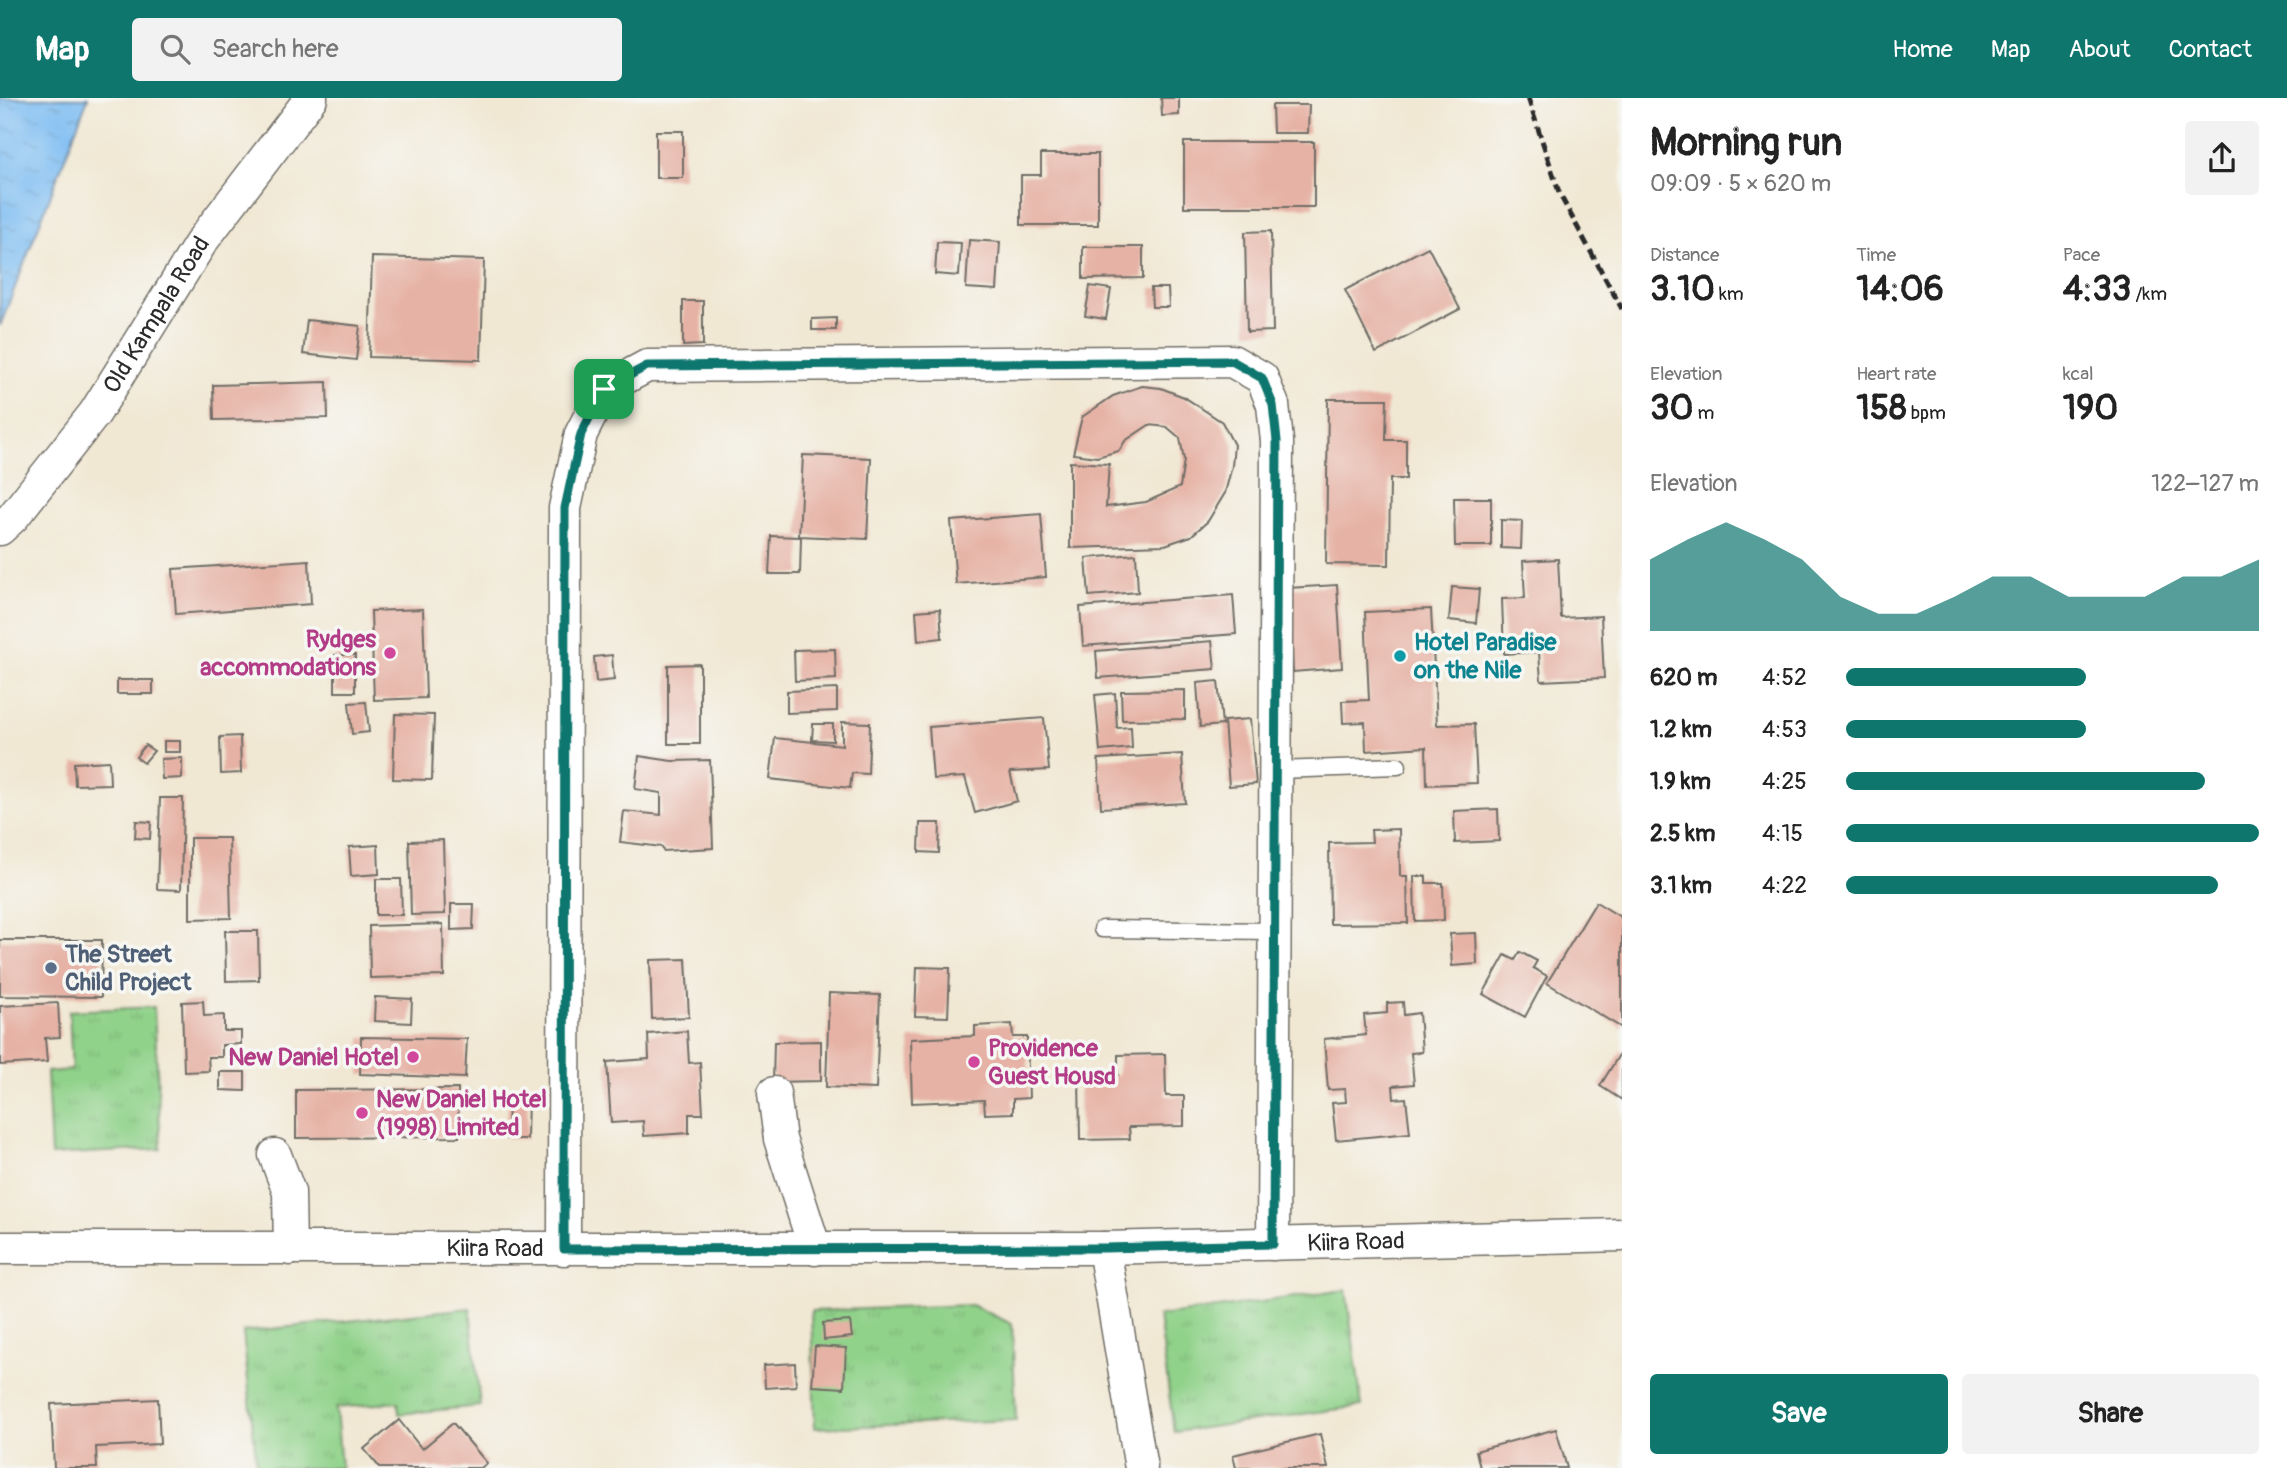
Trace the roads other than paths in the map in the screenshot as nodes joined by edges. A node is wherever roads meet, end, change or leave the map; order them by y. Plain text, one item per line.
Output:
1 (311, 98) edge
2 (0, 529) edge
3 (1398, 766) dead end
4 (1276, 770) junction
5 (1102, 929) dead end
6 (1275, 931) junction
7 (774, 1093) dead end
8 (275, 1155) dead end
9 (1622, 1236) edge
10 (1273, 1244) junction
11 (0, 1248) edge
12 (1104, 1248) junction
13 (290, 1249) junction
14 (564, 1249) junction
15 (815, 1249) junction
16 (1141, 1468) edge

1 - 2 street, Old Kampala Road
3 - 4 lane
4 - 6 street
4 - 14 street
5 - 6 lane
6 - 10 street
7 - 15 street
8 - 13 street
9 - 10 street, Kiira Road
10 - 12 street, Kiira Road
11 - 13 street, Kiira Road
12 - 15 street, Kiira Road
12 - 16 street
13 - 14 street, Kiira Road
14 - 15 street, Kiira Road

